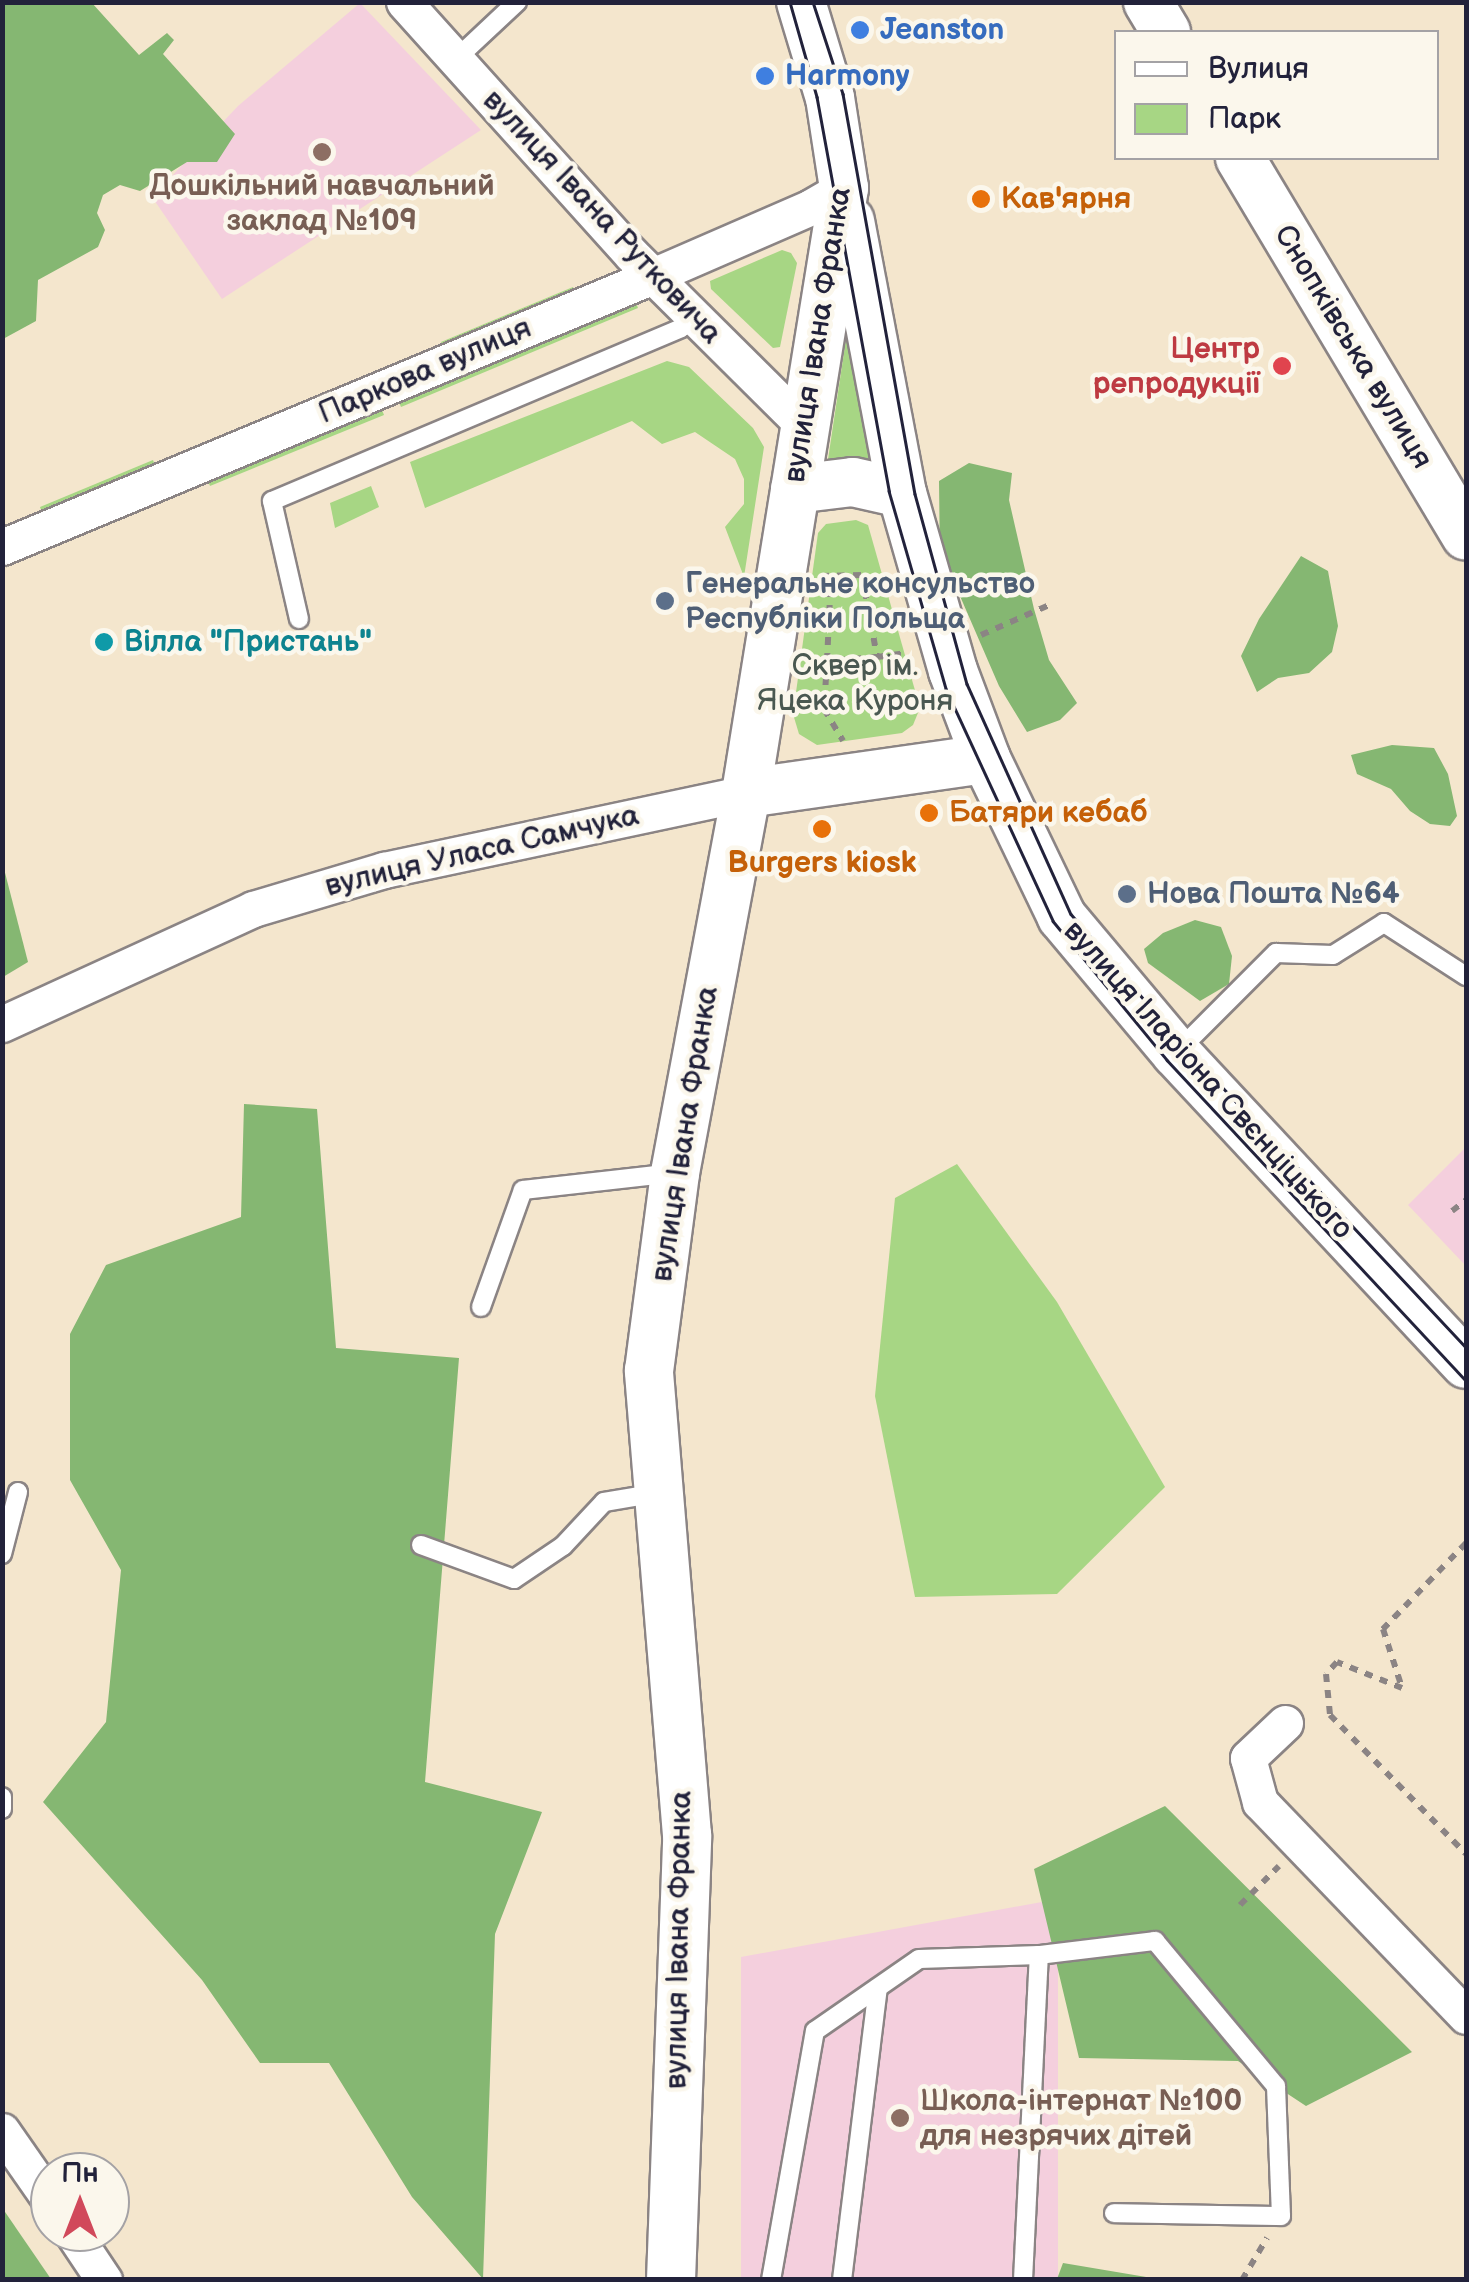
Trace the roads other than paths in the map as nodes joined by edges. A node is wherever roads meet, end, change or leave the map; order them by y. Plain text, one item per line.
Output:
1 (404, 2) edge
2 (517, 2) edge
3 (802, 2) edge
4 (1148, 2) edge
5 (1165, 30) edge
6 (455, 60) junction
7 (1241, 160) edge
8 (844, 188) junction
9 (656, 275) junction
10 (694, 316) junction
11 (805, 428) junction
12 (795, 489) junction
13 (902, 494) junction
14 (1466, 535) edge
15 (2, 547) edge
16 (298, 619) dead end
17 (986, 759) junction
18 (746, 793) junction
19 (1466, 976) edge
20 (2, 1024) edge
21 (1176, 1054) junction
22 (675, 1173) junction
23 (481, 1307) dead end
24 (1466, 1364) edge
25 (18, 1492) dead end
26 (659, 1493) junction
27 (421, 1544) dead end
28 (2, 1554) edge
29 (1286, 1723) dead end
30 (2, 1797) edge
31 (2, 1809) edge
32 (1039, 1955) junction
33 (878, 1988) junction
34 (1466, 2016) edge
35 (2, 2131) edge
36 (30, 2171) edge
37 (1114, 2214) dead end
38 (85, 2252) edge
39 (104, 2280) edge
40 (671, 2280) edge
41 (771, 2280) edge
42 (842, 2280) edge
43 (1023, 2280) edge

1 - 6 street, вулиця Івана Рутковича
2 - 6 lane
3 - 8 main road, вулиця Івана Франка
4 - 5 main road
6 - 9 street, вулиця Івана Рутковича
7 - 14 main road, Снопківська вулиця
8 - 9 street, Паркова вулиця
8 - 11 main road, вулиця Івана Франка
8 - 13 main road, вулиця Іларіона Свєнціцького
9 - 10 street, вулиця Івана Рутковича
9 - 15 street, Паркова вулиця
10 - 11 street, вулиця Івана Рутковича
10 - 16 lane
11 - 12 main road, вулиця Івана Франка
12 - 13 main road
12 - 18 main road, вулиця Івана Франка
13 - 17 main road, вулиця Іларіона Свєнціцького
17 - 18 main road, вулиця Уласа Самчука
17 - 21 main road, вулиця Іларіона Свєнціцького
18 - 20 street, вулиця Уласа Самчука
18 - 22 main road, вулиця Івана Франка
19 - 21 lane
21 - 24 main road, вулиця Іларіона Свєнціцького
22 - 23 lane
22 - 26 main road, вулиця Івана Франка
25 - 28 lane
26 - 27 lane
26 - 40 main road, вулиця Івана Франка
29 - 34 street
30 - 31 lane
32 - 33 lane
32 - 37 lane
32 - 43 lane
33 - 41 lane
33 - 42 lane
35 - 36 street
38 - 39 street

